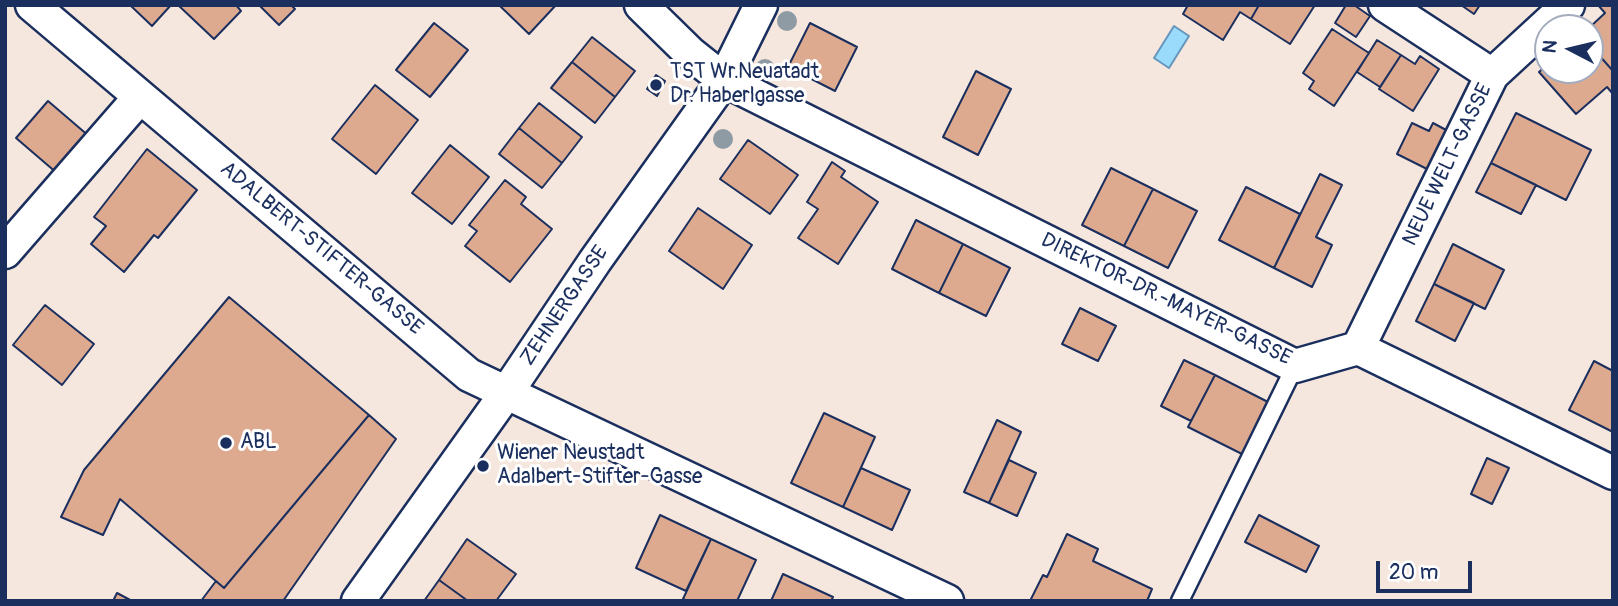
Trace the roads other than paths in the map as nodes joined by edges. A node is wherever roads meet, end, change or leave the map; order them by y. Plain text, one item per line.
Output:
1 (32, 5) edge
2 (641, 5) edge
3 (761, 5) edge
4 (1385, 5) edge
5 (1568, 5) edge
6 (1493, 75) junction
7 (724, 80) junction
8 (140, 97) junction
9 (5, 252) edge
10 (1357, 348) junction
11 (1295, 366) junction
12 (507, 392) junction
13 (1613, 473) edge
14 (358, 601) edge
15 (947, 601) edge
16 (1180, 601) edge

1 - 8 street, ADALBERT-STIFTER-GASSE
2 - 7 street, DIREKTOR-DR.-MAYER-GASSE
3 - 7 street, ZEHNERGASSE
4 - 6 street
5 - 6 street, NEUE WELT-GASSE
6 - 10 street, NEUE WELT-GASSE
7 - 11 street, DIREKTOR-DR.-MAYER-GASSE
7 - 12 street, ZEHNERGASSE
8 - 9 street
8 - 12 street, ADALBERT-STIFTER-GASSE
10 - 11 street, DIREKTOR-DR.-MAYER-GASSE
10 - 13 street
11 - 16 lane
12 - 14 street, ZEHNERGASSE
12 - 15 street, ADALBERT-STIFTER-GASSE

